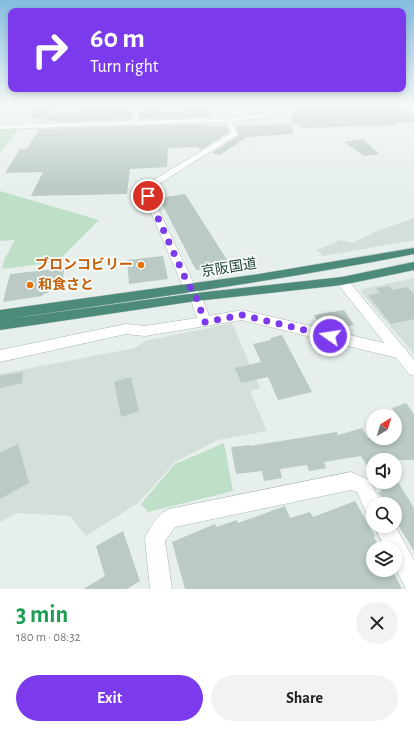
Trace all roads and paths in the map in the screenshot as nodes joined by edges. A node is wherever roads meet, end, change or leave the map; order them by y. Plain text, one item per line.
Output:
1 (235, 133) edge
2 (414, 251) edge
3 (414, 266) edge
4 (342, 281) junction
5 (194, 293) junction
6 (0, 315) edge
7 (205, 322) junction
8 (0, 325) edge
9 (401, 353) junction
10 (0, 356) edge
11 (414, 370) edge
12 (369, 497) edge
13 (388, 533) edge
14 (414, 581) edge
15 (161, 589) edge

1 - 5 street
2 - 5 highway, 京阪国道
3 - 4 highway, 京阪国道
4 - 5 highway, 京阪国道
4 - 9 street
5 - 6 highway, 京阪国道
5 - 7 street
5 - 8 highway, 京阪国道
7 - 9 street
7 - 10 street
9 - 11 street
12 - 15 street
13 - 14 street

